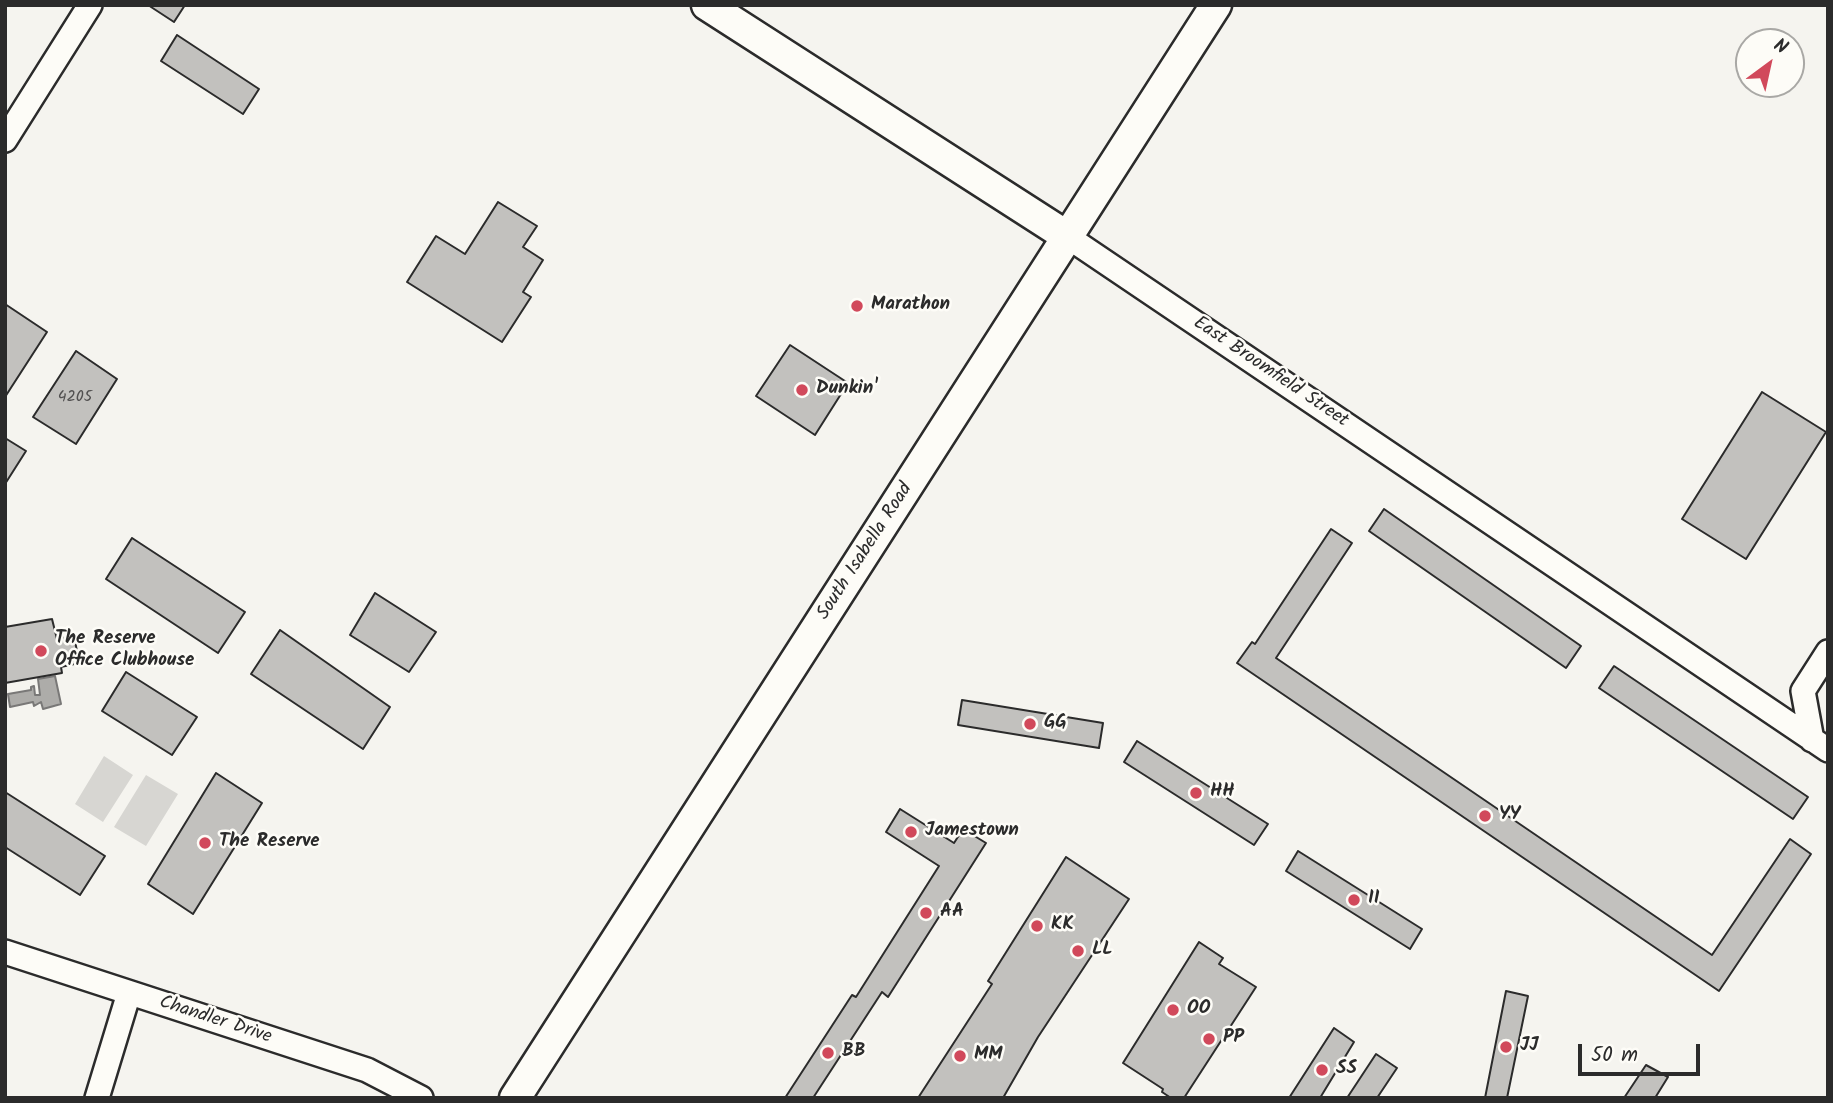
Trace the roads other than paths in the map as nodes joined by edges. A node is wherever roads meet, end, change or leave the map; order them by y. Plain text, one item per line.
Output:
1 (90, 5) edge
2 (707, 5) edge
3 (1216, 5) edge
4 (5, 140) edge
5 (1068, 237) junction
6 (1828, 652) edge
7 (1822, 741) edge
8 (5, 953) edge
9 (129, 993) junction
10 (97, 1098) edge
11 (421, 1098) edge
12 (515, 1098) edge

1 - 4 street
2 - 5 main road, East Broomfield Street
3 - 5 main road, South Isabella Road
5 - 7 street, East Broomfield Street
5 - 12 main road, South Isabella Road
6 - 7 street
8 - 9 street, Chandler Drive
9 - 10 street
9 - 11 street, Chandler Drive

